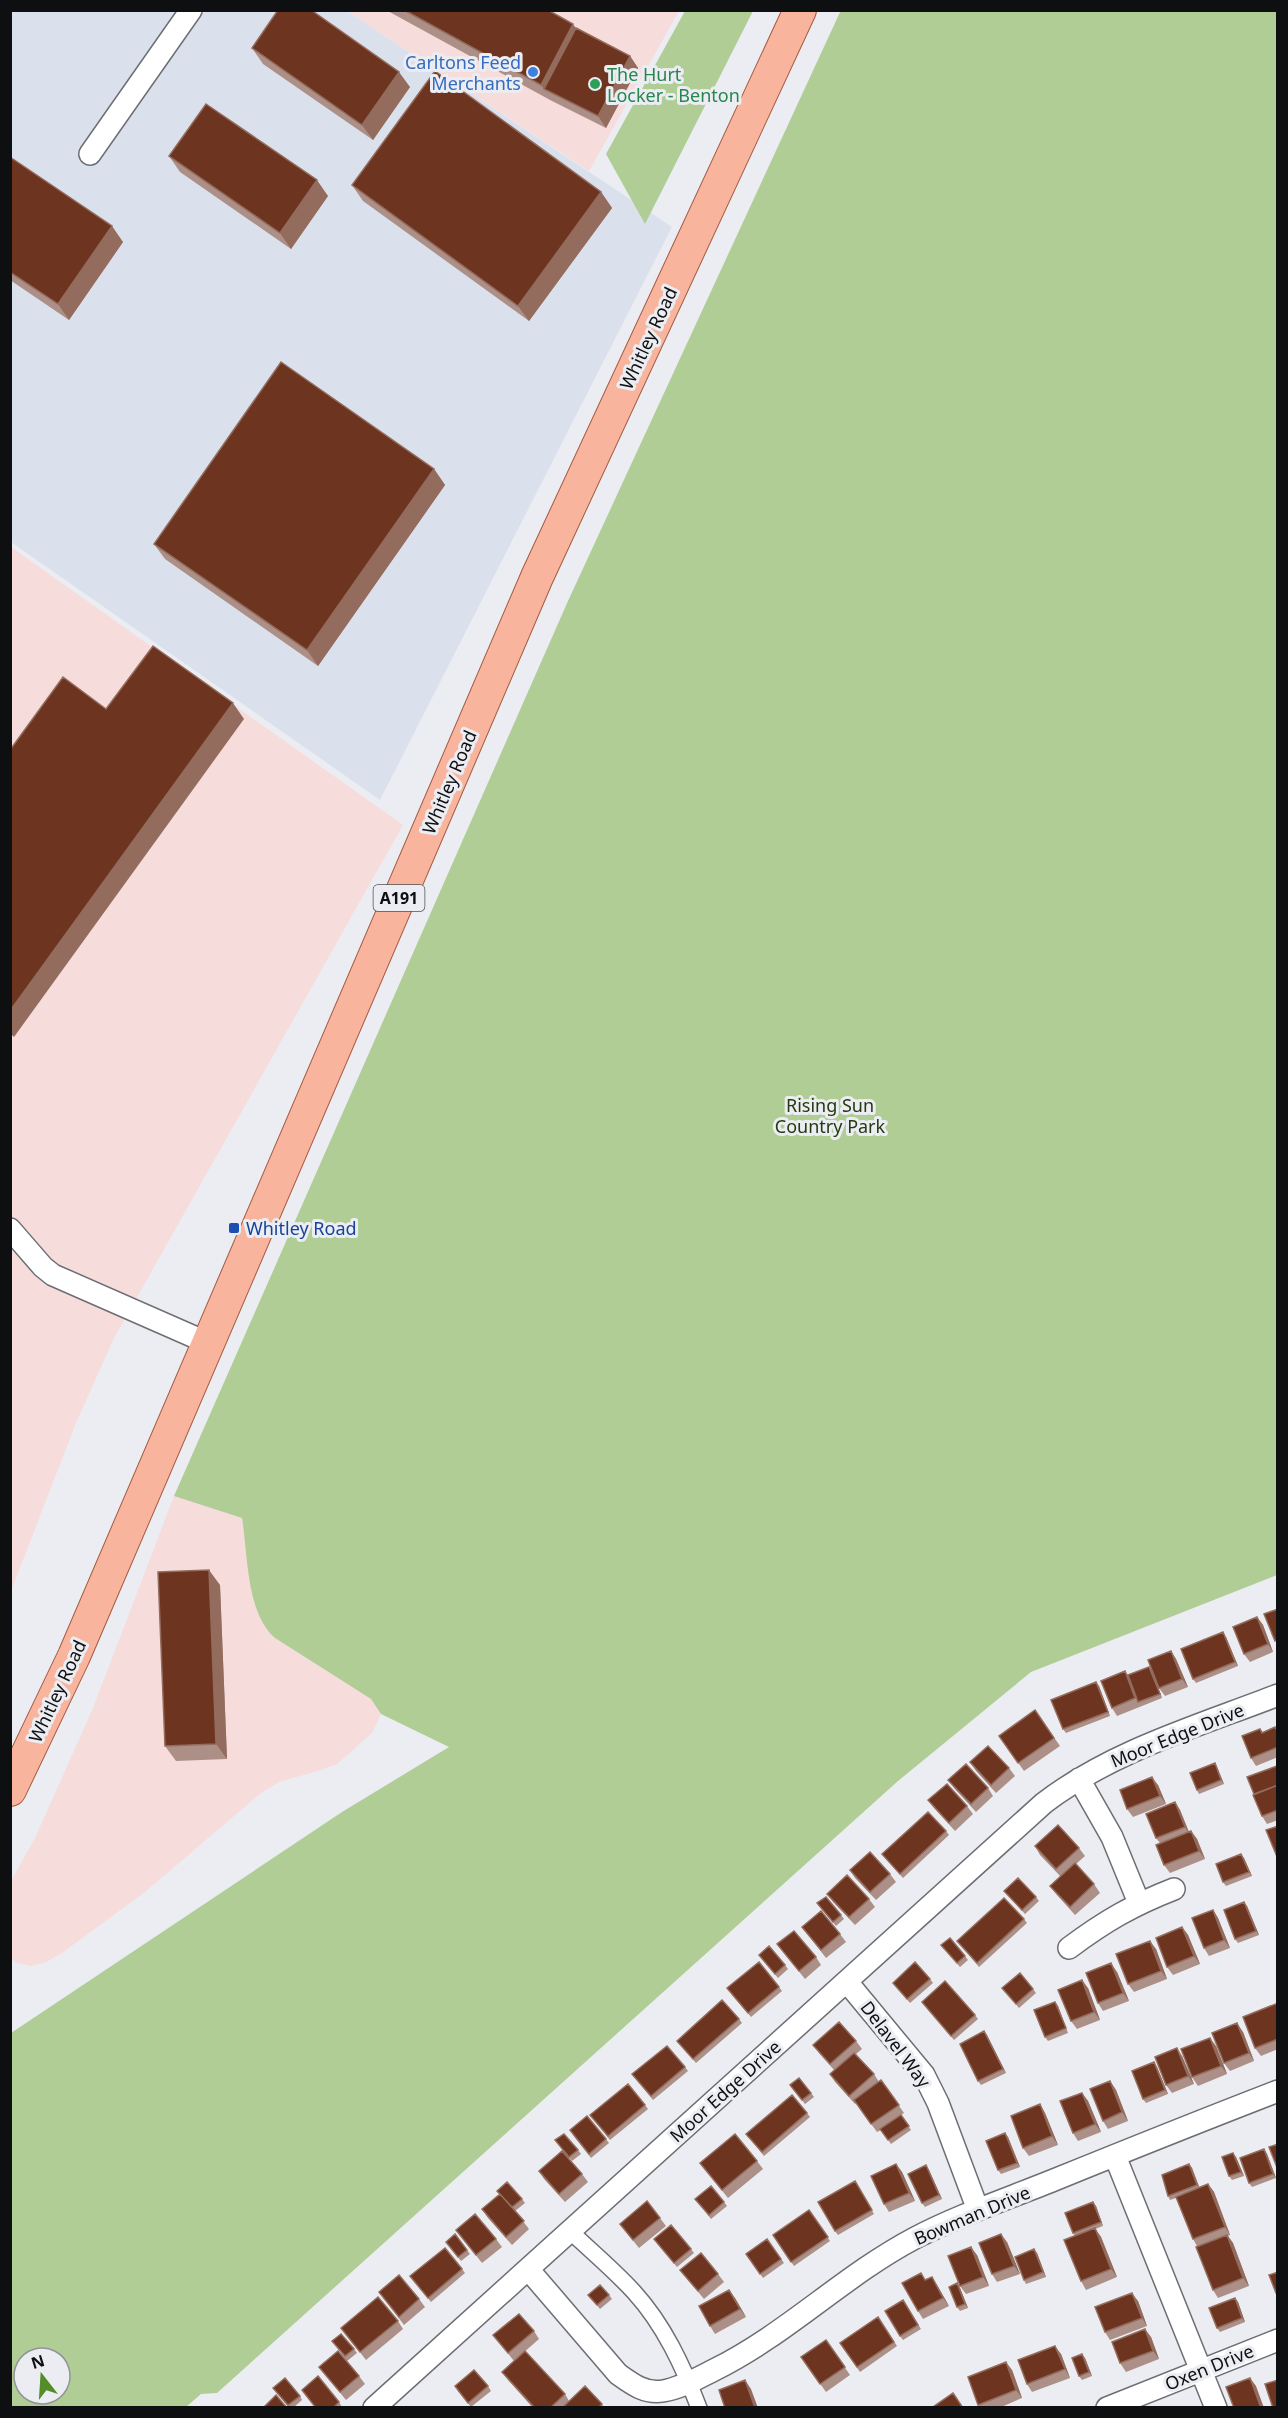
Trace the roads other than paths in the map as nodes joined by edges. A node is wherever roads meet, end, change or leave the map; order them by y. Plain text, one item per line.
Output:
1 (191, 10) edge
2 (800, 10) edge
3 (90, 154) dead end
4 (10, 1229) edge
5 (208, 1343) junction
6 (1278, 1695) edge
7 (1079, 1779) junction
8 (10, 1790) edge
9 (1174, 1889) dead end
10 (1139, 1903) junction
11 (1069, 1948) dead end
12 (847, 1982) junction
13 (1278, 2091) edge
14 (1115, 2156) junction
15 (978, 2210) junction
16 (570, 2231) junction
17 (528, 2269) junction
18 (1278, 2340) edge
19 (1200, 2370) junction
20 (689, 2382) junction
21 (374, 2408) edge
22 (699, 2408) edge
23 (1107, 2408) edge
24 (1216, 2408) edge

1 - 3 street
2 - 5 main road, Whitley Road / A191
4 - 5 street
5 - 8 main road, Whitley Road / A191
6 - 7 street, Moor Edge Drive
7 - 10 street
7 - 12 street, Moor Edge Drive
9 - 10 street
10 - 11 street
12 - 15 street, Delavel Way
12 - 16 street, Moor Edge Drive
13 - 14 street, Bowman Drive
14 - 15 street, Bowman Drive
14 - 19 street
15 - 20 street, Bowman Drive
16 - 17 street, Moor Edge Drive
16 - 20 street
17 - 20 street, Bowman Drive
17 - 21 street, Moor Edge Drive
18 - 19 street, Oxen Drive
19 - 23 street, Oxen Drive
19 - 24 street
20 - 22 street

